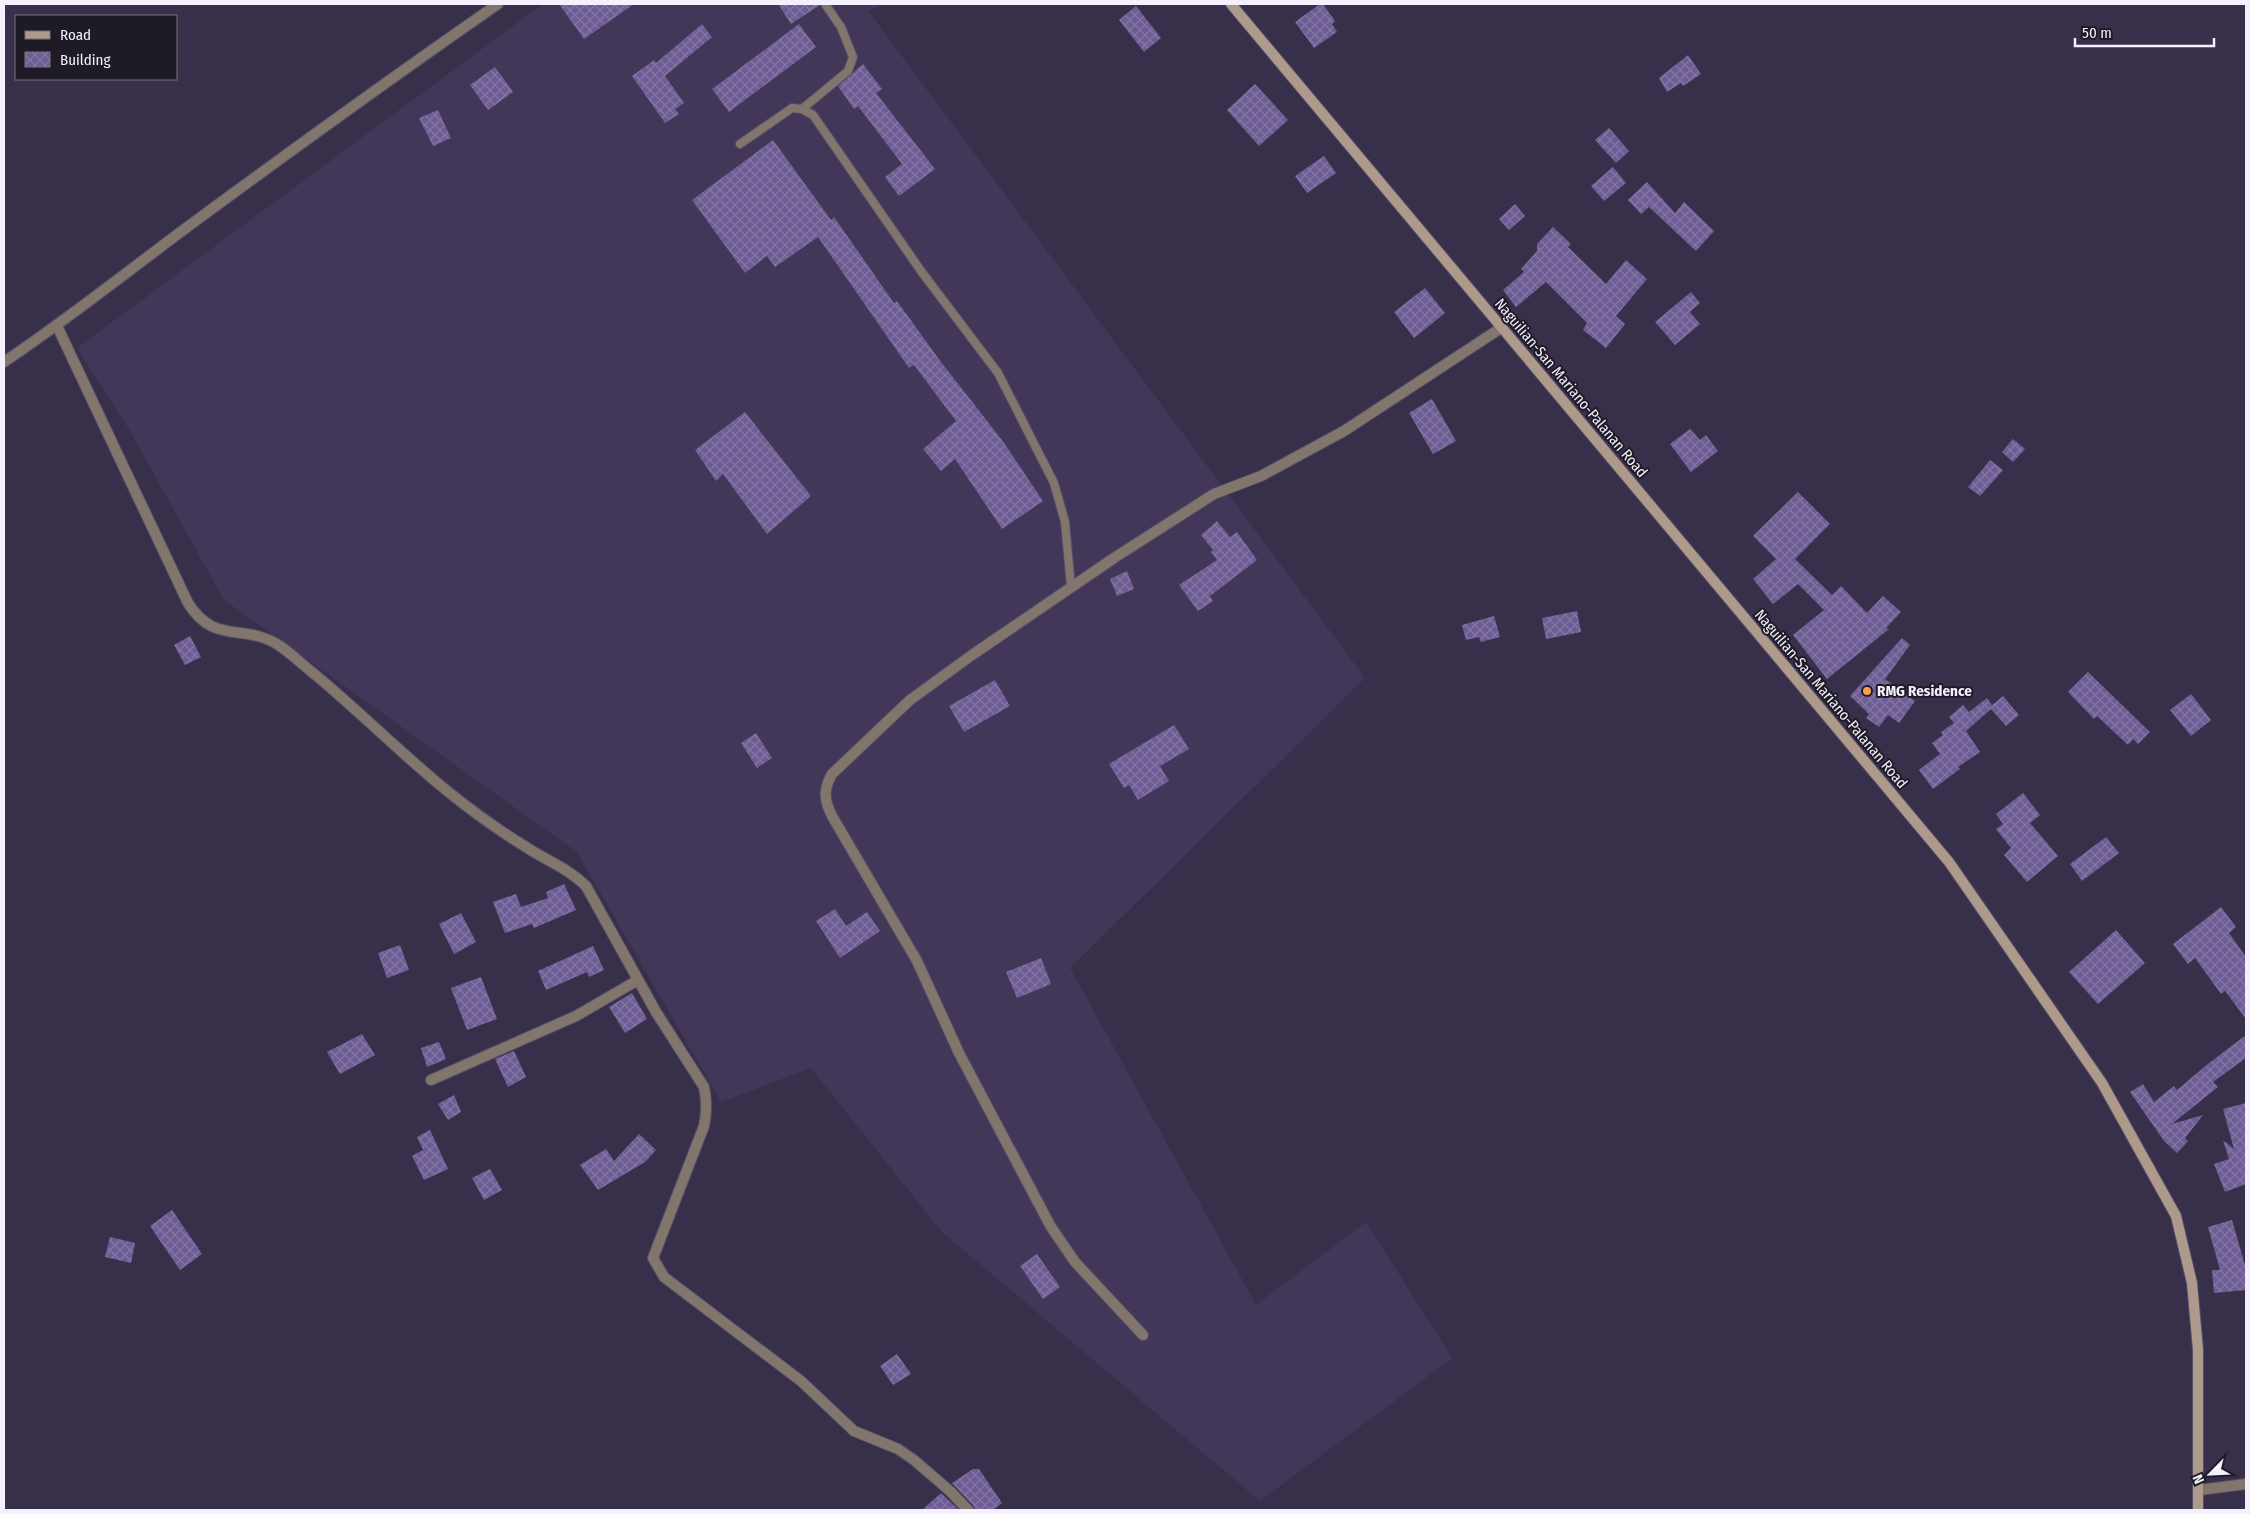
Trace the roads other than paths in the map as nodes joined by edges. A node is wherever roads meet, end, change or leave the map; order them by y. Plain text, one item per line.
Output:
1 (498, 4) edge
2 (825, 4) edge
3 (1231, 4) edge
4 (802, 109) junction
5 (740, 144) dead end
6 (57, 326) junction
7 (1502, 328) junction
8 (4, 362) edge
9 (1071, 587) junction
10 (638, 980) junction
11 (431, 1080) dead end
12 (1143, 1335) dead end
13 (2246, 1484) edge
14 (2199, 1490) junction
15 (968, 1510) edge
16 (2198, 1510) edge

1 - 6 street
2 - 4 lane
3 - 7 main road, Naguilian-San Mariano-Palanan Road
4 - 5 lane
4 - 9 lane
6 - 8 street
6 - 10 street
7 - 9 street
7 - 14 main road, Naguilian-San Mariano-Palanan Road
9 - 12 street
10 - 11 street
10 - 15 street
13 - 14 street
14 - 16 main road, Naguilian-San Mariano-Palanan Road

